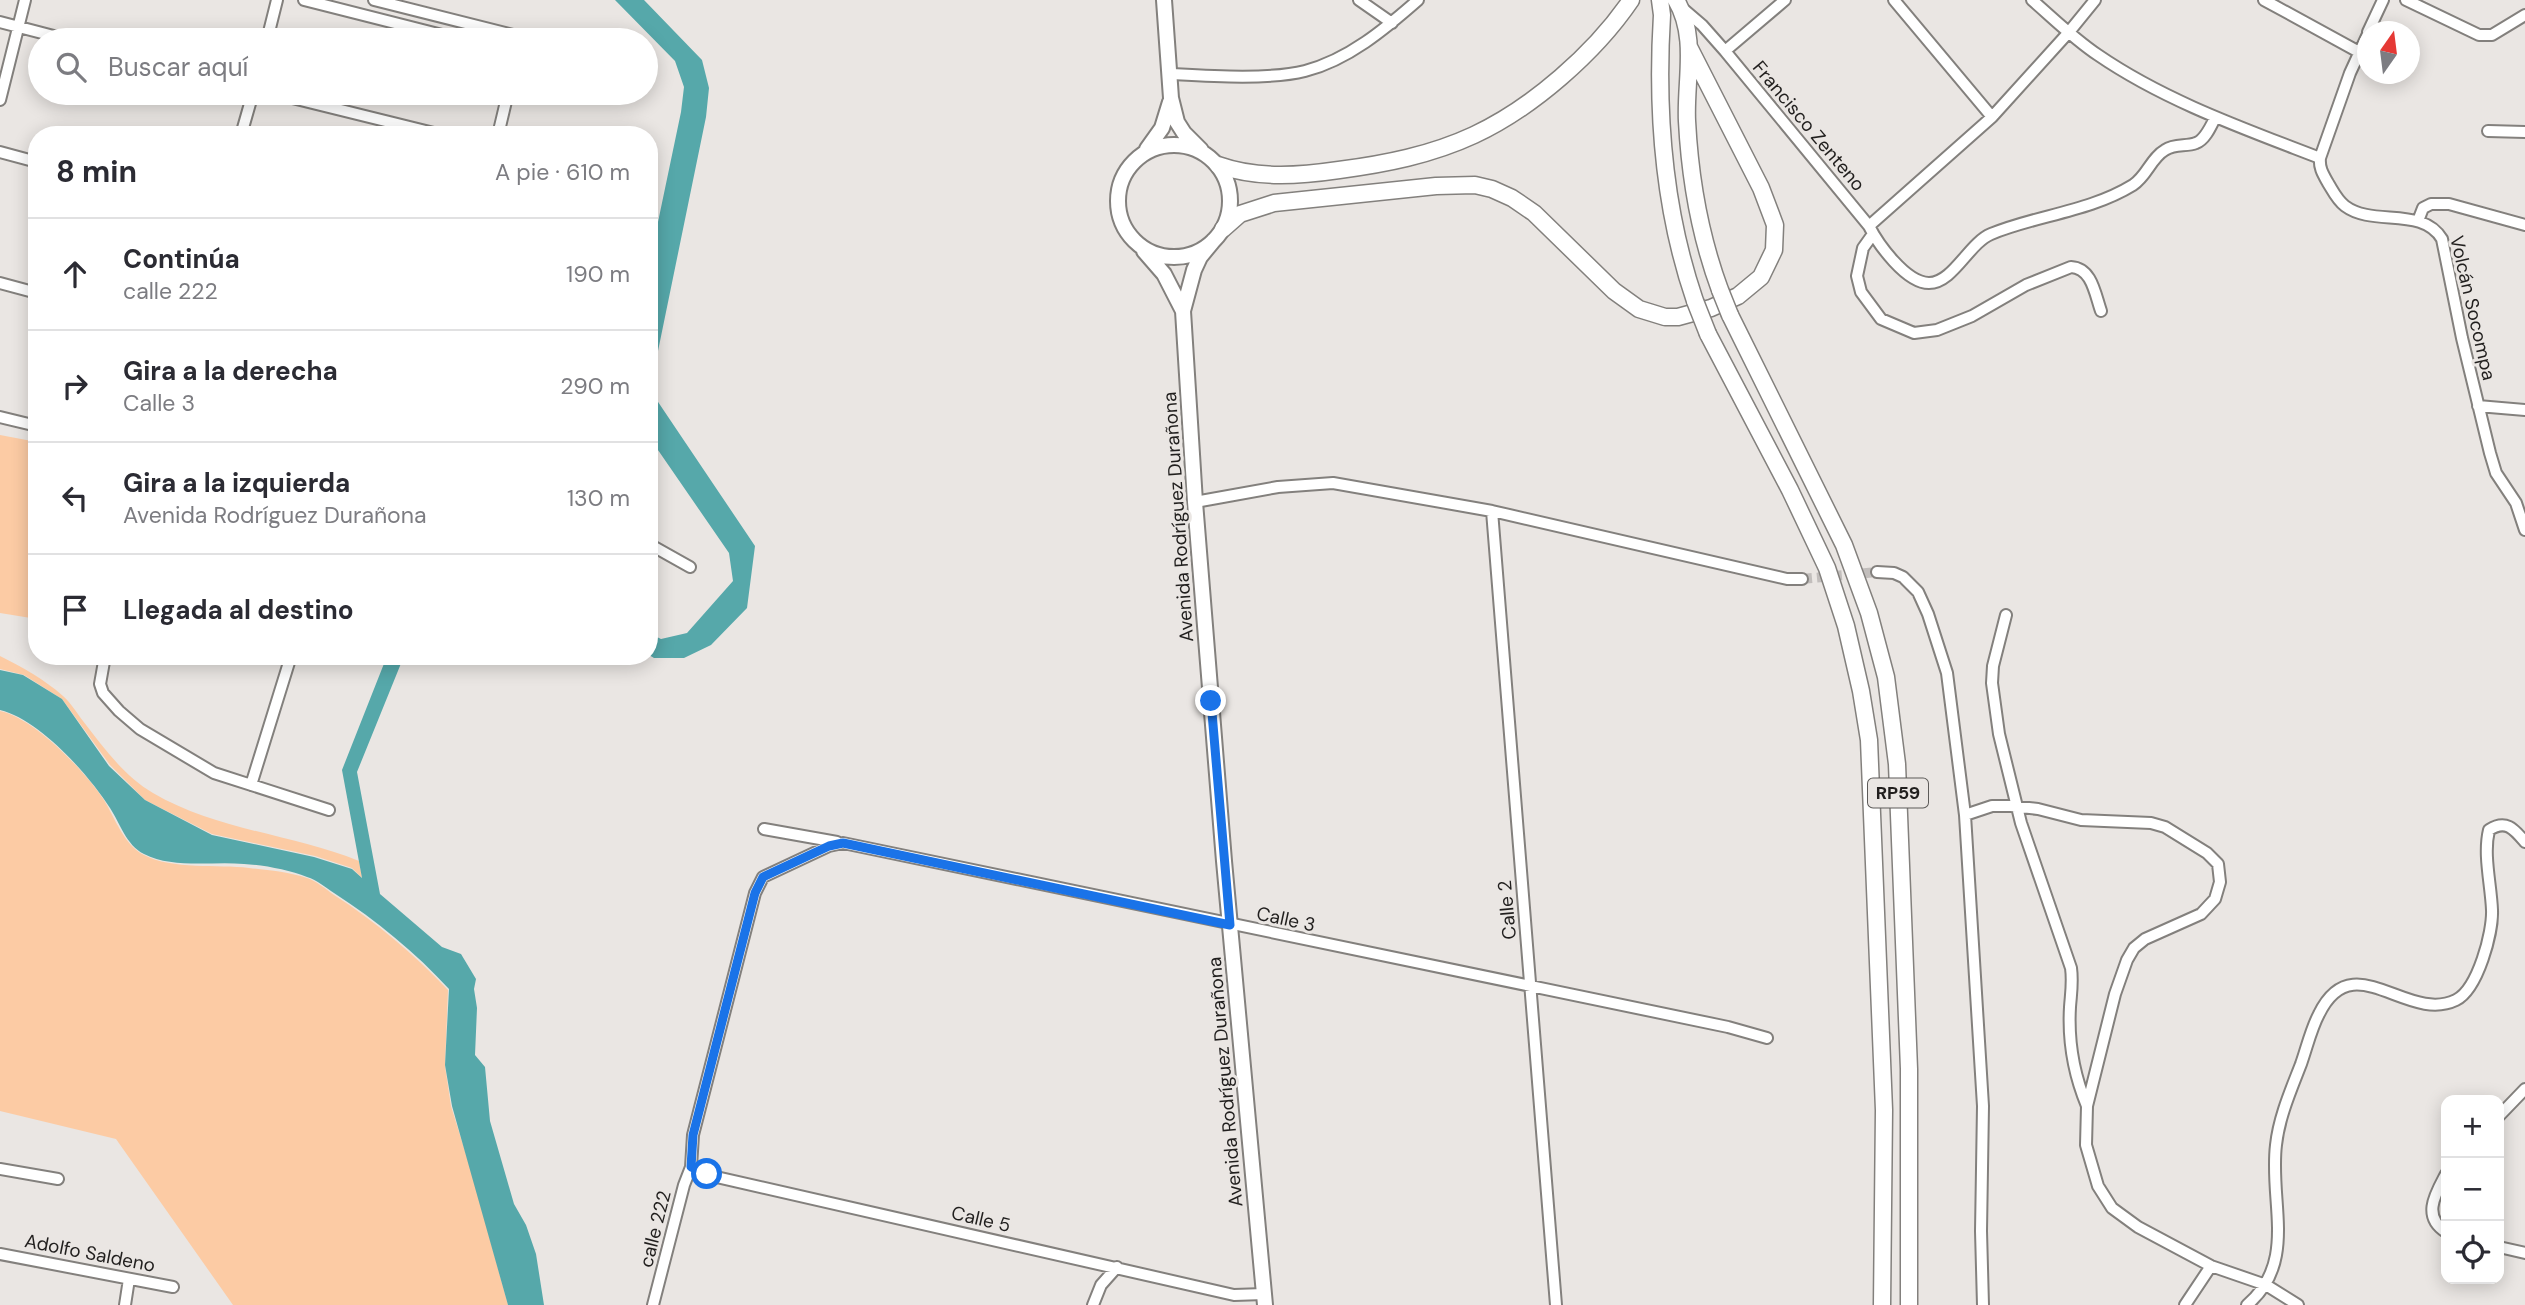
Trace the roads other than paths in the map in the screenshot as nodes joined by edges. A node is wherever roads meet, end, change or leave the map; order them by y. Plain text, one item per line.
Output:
1 (25, 0) edge
2 (277, 0) edge
3 (304, 0) edge
4 (374, 0) edge
5 (1164, 0) edge
6 (1359, 0) edge
7 (1418, 0) edge
8 (1631, 0) edge
9 (1660, 0) edge
10 (1785, 0) edge
11 (1894, 0) edge
12 (2032, 0) edge
13 (2095, 0) edge
14 (2264, 0) edge
15 (2383, 0) edge
16 (2406, 0) edge
17 (1678, 3) edge
18 (2525, 15) edge
19 (2373, 21) edge
20 (0, 22) edge
21 (1392, 23) junction
22 (19, 27) junction
23 (270, 28) edge
24 (415, 28) edge
25 (485, 28) edge
26 (28, 29) edge
27 (2069, 32) junction
28 (1689, 47) junction
29 (1725, 51) junction
30 (2357, 51) edge
31 (2357, 57) edge
32 (1171, 74) junction
33 (1171, 98) junction
34 (0, 100) edge
35 (250, 105) edge
36 (321, 105) edge
37 (505, 105) edge
38 (1992, 117) junction
39 (2216, 118) junction
40 (244, 126) edge
41 (406, 126) edge
42 (500, 126) edge
43 (2488, 131) dead end
44 (2525, 132) edge
45 (0, 152) edge
46 (1144, 152) junction
47 (2320, 158) junction
48 (28, 160) edge
49 (1212, 160) junction
50 (2418, 221) junction
51 (2525, 225) edge
52 (1871, 230) junction
53 (1218, 235) junction
54 (1137, 243) junction
55 (0, 283) edge
56 (28, 291) edge
57 (1183, 311) junction
58 (2101, 311) dead end
59 (2478, 405) junction
60 (2525, 410) edge
61 (0, 416) edge
62 (28, 424) edge
63 (1195, 502) junction
64 (1492, 511) junction
65 (2525, 528) edge
66 (658, 549) edge
67 (690, 567) dead end
68 (1877, 572) tunnel mouth
69 (1802, 579) tunnel mouth
70 (2006, 615) dead end
71 (102, 665) edge
72 (288, 665) edge
73 (251, 785) junction
74 (2017, 806) junction
75 (330, 810) dead end
76 (1965, 815) junction
77 (764, 829) dead end
78 (2525, 842) edge
79 (843, 843) junction
80 (1230, 925) junction
81 (1531, 987) junction
82 (1767, 1038) dead end
83 (2525, 1089) edge
84 (2087, 1106) junction
85 (2504, 1111) edge
86 (691, 1167) junction
87 (0, 1169) edge
88 (58, 1179) dead end
89 (2441, 1183) edge
90 (2441, 1229) edge
91 (2504, 1248) edge
92 (2525, 1253) edge
93 (0, 1254) edge
94 (2211, 1266) junction
95 (1116, 1267) junction
96 (130, 1279) junction
97 (2266, 1285) junction
98 (173, 1287) dead end
99 (1264, 1299) edge
100 (125, 1305) edge
101 (653, 1305) edge
102 (1093, 1305) edge
103 (1556, 1305) edge
104 (1882, 1305) edge
105 (1909, 1305) edge
106 (1983, 1305) edge
107 (2185, 1305) edge
108 (2247, 1305) edge
109 (2298, 1305) edge

1 - 22 street
2 - 23 street
3 - 24 street
4 - 25 street
5 - 32 main road
6 - 21 street
7 - 21 street
8 - 49 main road
9 - 104 main road, RP59, bridge
10 - 29 street
11 - 38 street
12 - 27 street
13 - 27 street
14 - 30 street
15 - 19 street
16 - 18 street
17 - 28 main road
17 - 29 street, Francisco Zenteno
20 - 22 street
21 - 32 street
22 - 26 street
22 - 34 street
27 - 38 street
27 - 39 street
28 - 53 main road
28 - 105 main road, RP59, bridge
29 - 52 street, Francisco Zenteno
31 - 47 street
32 - 33 main road
33 - 46 main road
33 - 49 main road
35 - 40 street
36 - 41 street
37 - 42 street
38 - 52 street
39 - 47 street
39 - 52 street, Francisco Zenteno
43 - 44 street
45 - 48 street
46 - 49 main road
46 - 54 main road
47 - 50 street
49 - 53 main road
50 - 51 street
50 - 59 street, Volcán Socompa
52 - 58 street
53 - 54 main road
53 - 57 main road
54 - 57 main road
55 - 56 street
57 - 63 main road, Avenida Rodríguez Durañona
59 - 60 street
59 - 65 street, Volcán Socompa
61 - 62 street
63 - 64 street
63 - 80 main road, Avenida Rodríguez Durañona
64 - 69 street
64 - 81 street, Calle 2
66 - 67 street
68 - 76 street
70 - 74 street
71 - 73 street
72 - 73 street
73 - 75 street
74 - 76 street
74 - 84 street
74 - 84 street
76 - 106 street
77 - 79 street, Calle 3
78 - 97 street
79 - 80 street, Calle 3
79 - 86 street, calle 222
80 - 81 street, Calle 3
80 - 99 main road, Avenida Rodríguez Durañona
81 - 82 street, Calle 3
81 - 103 street, Calle 2
83 - 85 street
84 - 94 street
86 - 95 street, Calle 5
86 - 101 street, calle 222
87 - 88 street
89 - 90 street
91 - 92 street
93 - 96 street, Adolfo Saldeno
94 - 97 street
94 - 107 street
95 - 99 street, Calle 5
95 - 102 street
96 - 98 street, Adolfo Saldeno
96 - 100 street
97 - 108 street
97 - 109 street

